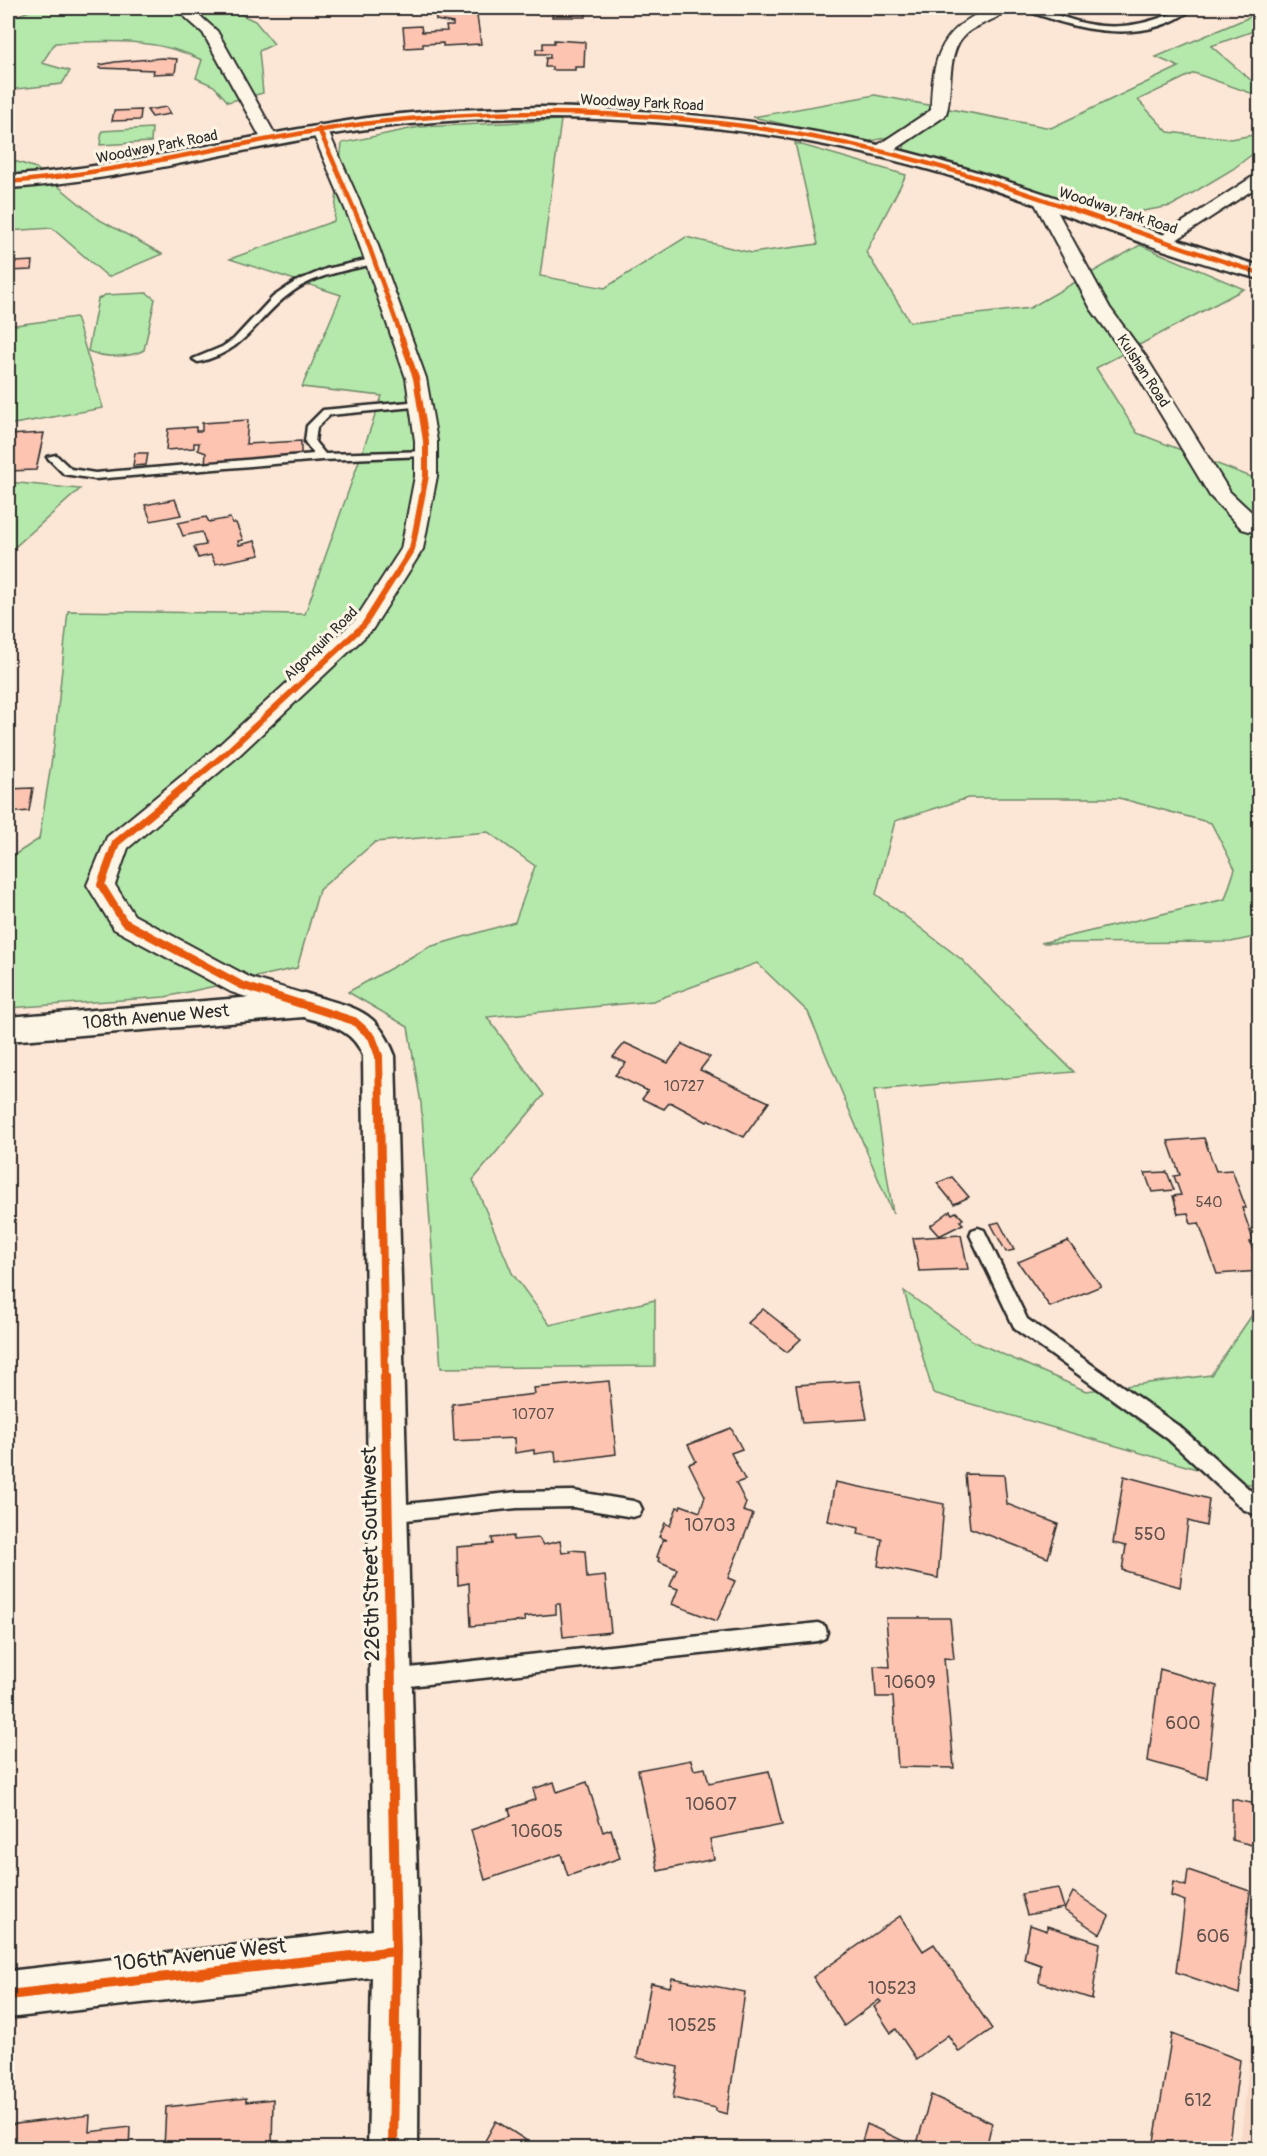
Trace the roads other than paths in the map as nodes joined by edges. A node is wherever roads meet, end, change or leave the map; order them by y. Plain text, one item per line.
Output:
1 (183, 8) edge
2 (1001, 8) edge
3 (1028, 8) edge
4 (1188, 9) dead end
5 (319, 129) junction
6 (269, 138) junction
7 (881, 151) junction
8 (1260, 177) edge
9 (8, 182) edge
10 (1042, 200) junction
11 (1164, 240) junction
12 (375, 261) junction
13 (1260, 273) edge
14 (198, 359) dead end
15 (420, 404) junction
16 (426, 453) junction
17 (52, 457) dead end
18 (322, 457) junction
19 (1260, 527) edge
20 (304, 1005) junction
21 (8, 1029) edge
22 (978, 1235) dead end
23 (633, 1509) dead end
24 (1260, 1509) edge
25 (388, 1514) junction
26 (818, 1632) dead end
27 (391, 1679) junction
28 (396, 1951) junction
29 (8, 1995) edge
30 (393, 2148) edge

1 - 6 street
2 - 7 street
3 - 4 lane
5 - 6 street, Woodway Park Road
5 - 7 street, Woodway Park Road
5 - 12 street, Algonquin Road
6 - 9 street, Woodway Park Road
7 - 10 street, Woodway Park Road
8 - 11 street
10 - 11 street, Woodway Park Road
10 - 19 street, Kulshan Road
11 - 13 street, Woodway Park Road
12 - 14 lane
12 - 15 street, Algonquin Road
15 - 16 street, Algonquin Road
15 - 18 lane
16 - 18 lane
16 - 20 street, Algonquin Road
17 - 18 lane
20 - 21 street, 108th Avenue West
20 - 25 street, 226th Street Southwest
22 - 24 lane
23 - 25 lane
25 - 27 street, 226th Street Southwest
26 - 27 lane
27 - 28 street, 226th Street Southwest
28 - 29 street, 106th Avenue West
28 - 30 street, 226th Street Southwest

